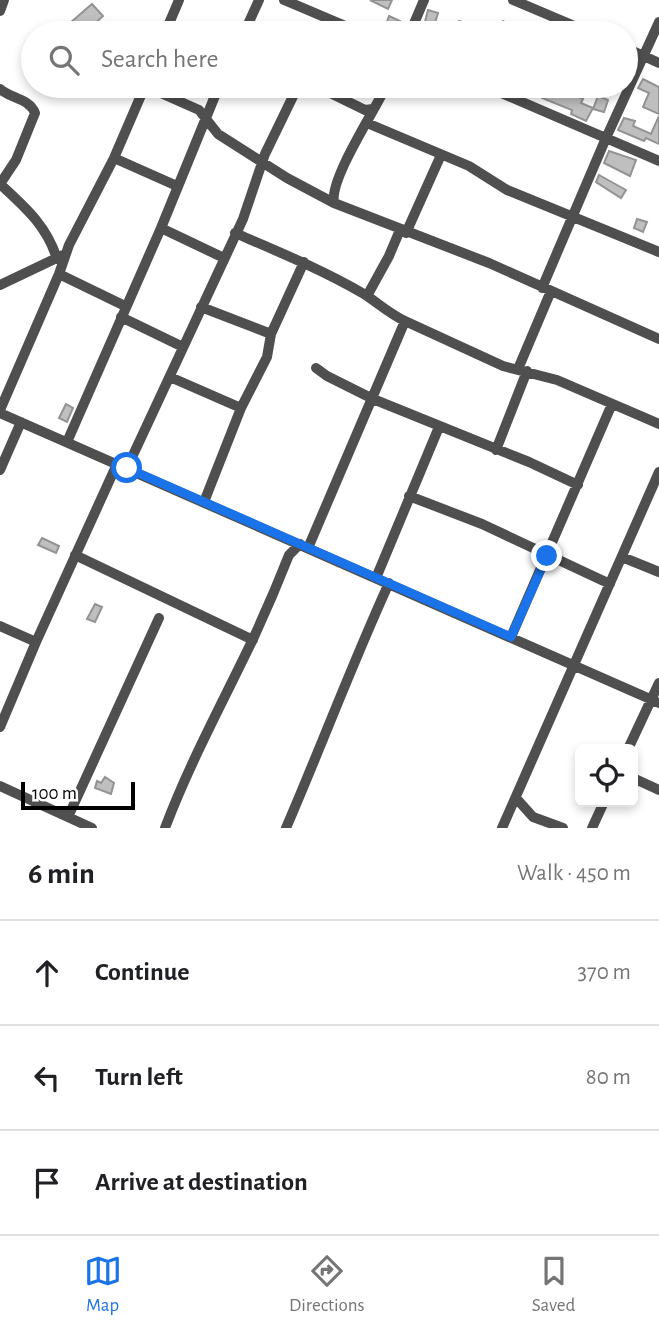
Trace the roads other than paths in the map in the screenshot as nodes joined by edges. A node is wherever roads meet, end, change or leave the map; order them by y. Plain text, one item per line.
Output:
1 (4, 0) edge
2 (179, 0) edge
3 (259, 0) edge
4 (284, 0) edge
5 (424, 0) edge
6 (513, 0) edge
7 (0, 11) edge
8 (326, 18) junction
9 (170, 21) edge
10 (249, 21) edge
11 (325, 21) edge
12 (333, 21) edge
13 (415, 21) edge
14 (563, 21) edge
15 (659, 22) edge
16 (638, 54) edge
17 (645, 57) junction
18 (659, 63) edge
19 (638, 72) edge
20 (0, 89) edge
21 (140, 98) edge
22 (172, 98) edge
23 (214, 98) edge
24 (292, 98) edge
25 (338, 98) edge
26 (379, 98) edge
27 (513, 98) edge
28 (625, 98) edge
29 (369, 115) junction
30 (206, 116) junction
31 (606, 138) junction
32 (441, 155) junction
33 (114, 158) junction
34 (659, 161) edge
35 (263, 163) junction
36 (177, 186) junction
37 (334, 203) junction
38 (572, 218) junction
39 (161, 228) junction
40 (403, 231) junction
41 (235, 233) junction
42 (659, 253) edge
43 (61, 256) junction
44 (224, 258) junction
45 (304, 262) junction
46 (59, 274) junction
47 (0, 285) edge
48 (546, 290) junction
49 (367, 296) junction
50 (201, 307) junction
51 (123, 312) junction
52 (405, 321) junction
53 (271, 334) junction
54 (659, 339) edge
55 (183, 347) junction
56 (316, 368) dead end
57 (522, 370) junction
58 (170, 377) junction
59 (373, 399) junction
60 (612, 404) junction
61 (241, 408) junction
62 (0, 411) edge
63 (21, 422) junction
64 (659, 424) edge
65 (439, 427) junction
66 (67, 442) junction
67 (496, 450) junction
68 (122, 466) junction
69 (0, 470) edge
70 (659, 472) edge
71 (578, 485) junction
72 (655, 494) edge
73 (409, 496) junction
74 (204, 502) junction
75 (285, 538) junction
76 (304, 546) junction
77 (75, 555) junction
78 (289, 555) junction
79 (547, 556) junction
80 (622, 557) junction
81 (659, 572) edge
82 (376, 578) junction
83 (389, 583) junction
84 (610, 584) junction
85 (159, 618) dead end
86 (0, 626) edge
87 (511, 637) junction
88 (253, 640) junction
89 (36, 642) junction
90 (574, 665) junction
91 (659, 683) edge
92 (655, 701) edge
93 (0, 727) edge
94 (631, 744) edge
95 (638, 780) edge
96 (0, 786) edge
97 (659, 790) edge
98 (516, 798) junction
99 (602, 807) edge
100 (68, 817) junction
101 (92, 828) edge
102 (165, 828) edge
103 (286, 828) edge
104 (502, 828) edge
105 (563, 828) edge
106 (592, 828) edge

1 - 7 street
2 - 9 street
3 - 10 street
4 - 8 street
5 - 13 street
6 - 14 street
8 - 11 street
8 - 12 street
15 - 17 street
16 - 17 street
17 - 18 street
17 - 19 street
20 - 43 street
21 - 33 street
22 - 30 street
23 - 30 street
24 - 35 street
25 - 29 street
26 - 29 street
27 - 31 street
28 - 31 street
29 - 32 street
29 - 37 street
30 - 35 street
30 - 36 street
31 - 34 street
31 - 38 street
32 - 38 street
32 - 40 street
33 - 36 street
33 - 43 street
35 - 37 street
35 - 41 street
36 - 39 street
37 - 40 street
38 - 42 street
38 - 48 street
39 - 44 street
39 - 51 street
40 - 48 street
40 - 49 street
41 - 44 street
41 - 45 street
43 - 46 street
43 - 47 street
44 - 50 street
45 - 49 street
45 - 53 street
46 - 51 street
46 - 62 street
48 - 54 street
48 - 57 street
49 - 52 street
50 - 53 street
50 - 55 street
51 - 55 street
51 - 66 street
52 - 57 street
52 - 59 street
53 - 61 street
55 - 58 street
56 - 59 street
57 - 60 street
57 - 67 street
58 - 61 street
58 - 68 street
59 - 65 street
59 - 76 street
60 - 64 street
60 - 71 street
61 - 74 street
62 - 63 street
63 - 66 street
63 - 69 street
65 - 67 street
65 - 73 street
66 - 68 street
67 - 71 street
68 - 74 street
68 - 77 street
70 - 72 street
71 - 79 street
72 - 80 street
73 - 79 street
73 - 82 street
74 - 75 street
75 - 76 street
75 - 78 street
76 - 78 street
76 - 82 street
77 - 88 street
77 - 89 street
78 - 88 street
79 - 84 street
79 - 87 street
80 - 81 street
80 - 84 street
82 - 83 street
83 - 87 street
83 - 103 street
84 - 90 street
85 - 100 street
86 - 89 street
87 - 90 street
88 - 102 street
89 - 93 street
90 - 92 street
90 - 98 street
91 - 92 street
92 - 94 street
95 - 97 street
96 - 100 street
98 - 104 street
98 - 105 street
99 - 106 street
100 - 101 street

